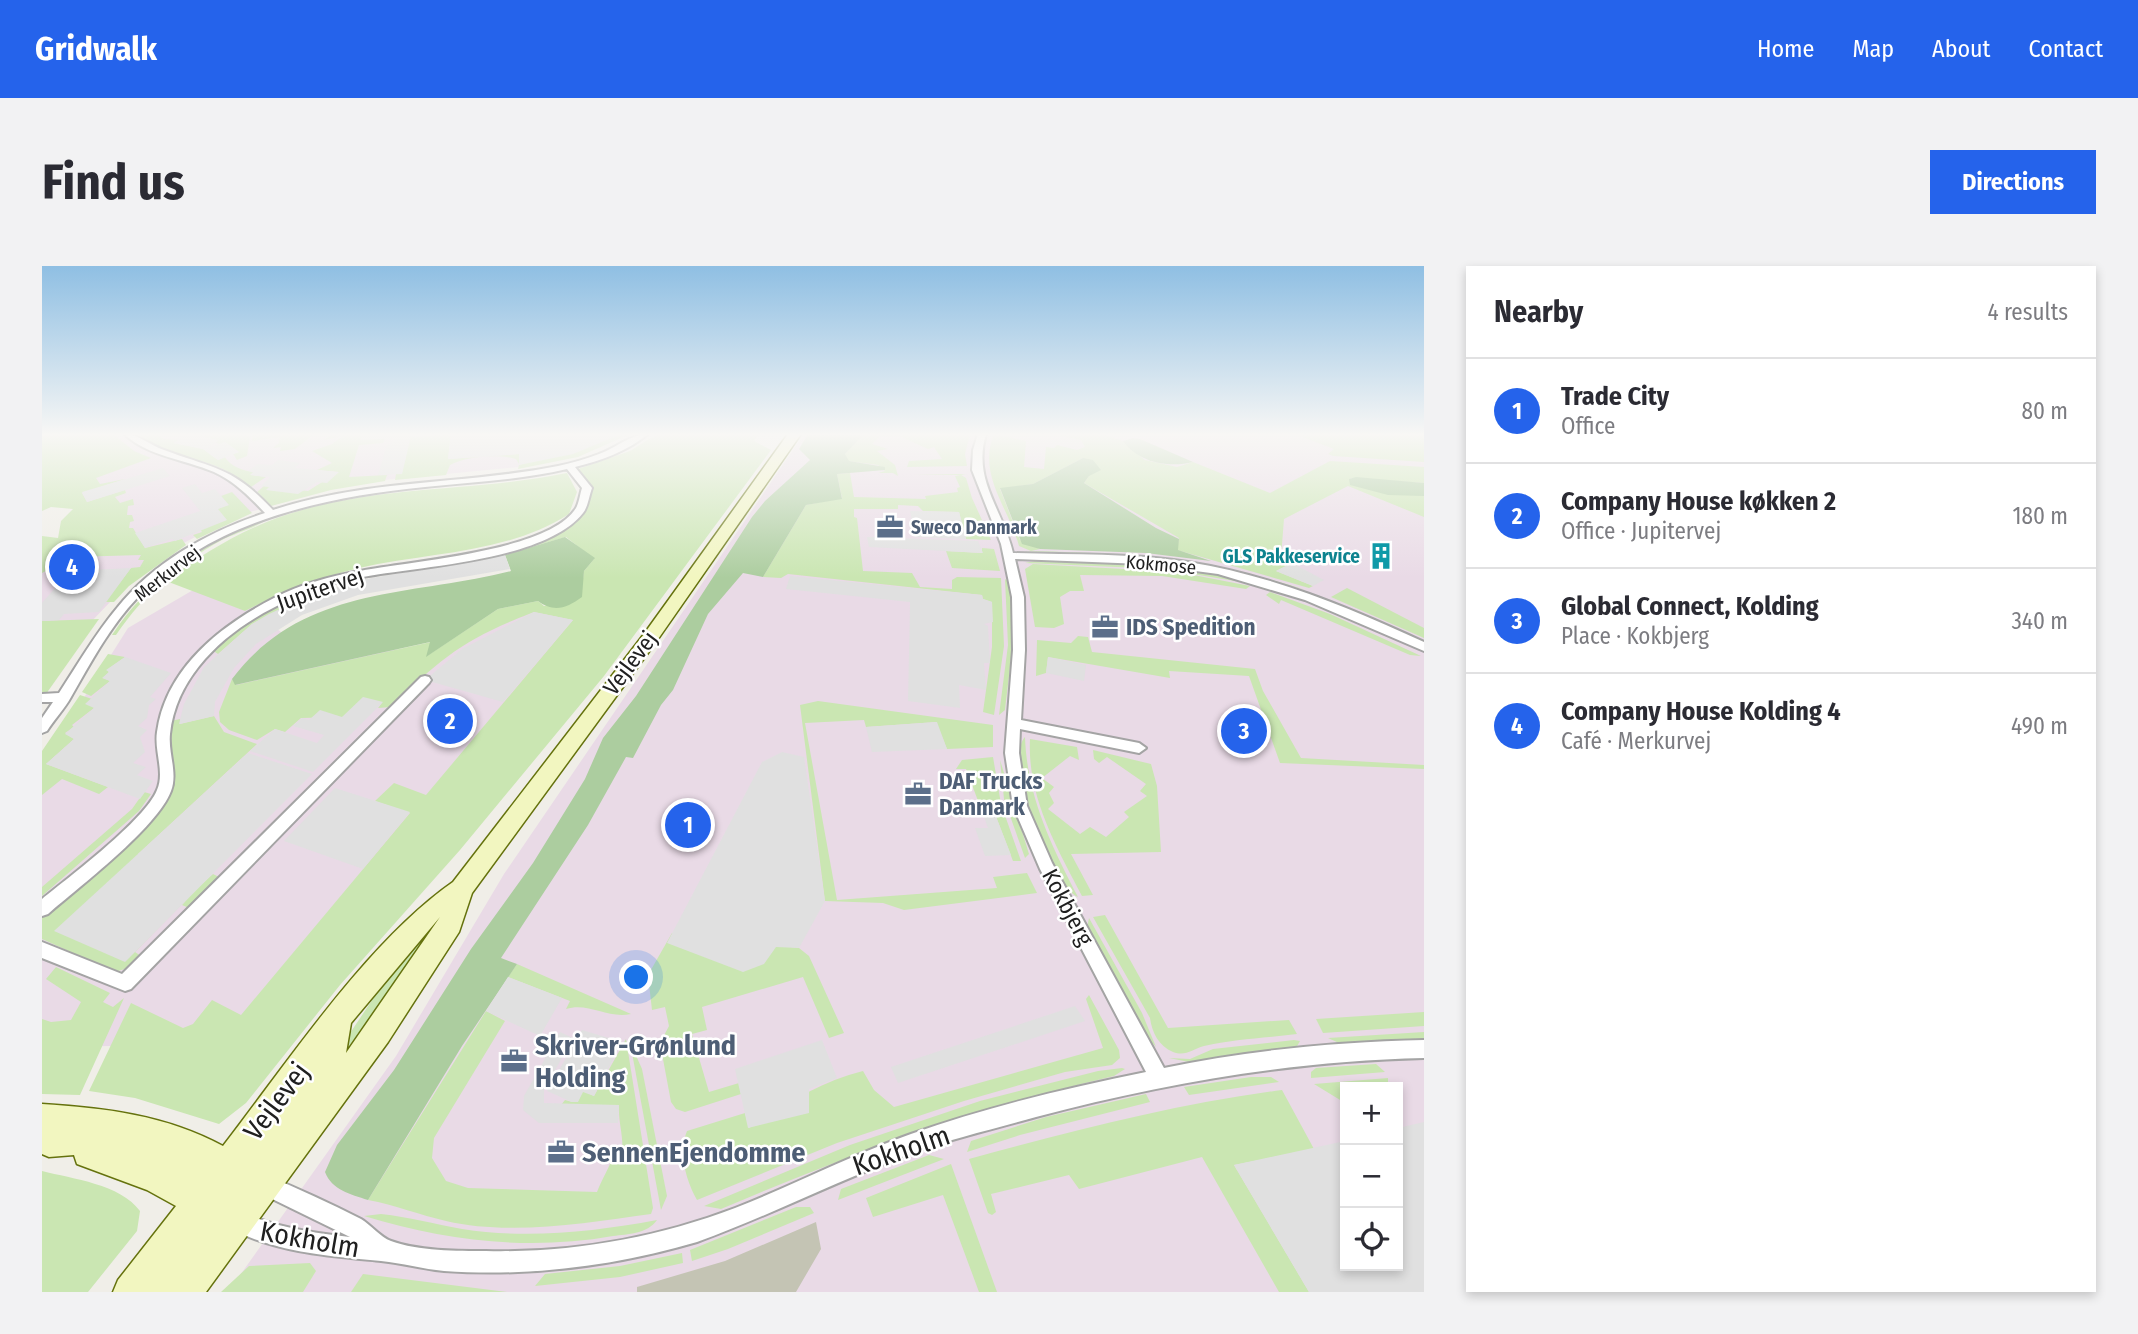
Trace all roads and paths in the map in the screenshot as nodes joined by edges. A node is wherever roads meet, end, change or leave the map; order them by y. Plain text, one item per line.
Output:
1 (237, 482) edge
2 (445, 482) edge
3 (581, 482) edge
4 (761, 482) edge
5 (982, 482) edge
6 (271, 514) junction
7 (1010, 556) junction
8 (1424, 647) edge
9 (425, 680) dead end
10 (65, 697) junction
11 (42, 698) edge
12 (1013, 723) junction
13 (42, 728) edge
14 (1139, 748) dead end
15 (461, 889) junction
16 (42, 909) edge
17 (42, 950) edge
18 (1424, 1049) edge
19 (1160, 1079) junction
20 (44, 1134) edge
21 (231, 1190) junction
22 (385, 1251) junction
23 (130, 1292) edge
24 (160, 1292) edge
25 (186, 1292) edge

1 - 6 street
2 - 6 street, Merkurvej
3 - 16 street, Jupitervej
4 - 15 street, Vejlevej
5 - 7 street, Kokbjerg
6 - 10 street, Merkurvej
7 - 8 street, Kokmose
7 - 12 street, Kokbjerg
9 - 17 street
10 - 11 street
10 - 13 street, Merkurvej
12 - 14 street
12 - 19 street, Kokbjerg
15 - 21 street, Vejlevej
15 - 21 street, Vejlevej
18 - 19 street, Kokholm
19 - 22 street, Kokholm
20 - 21 street
20 - 21 street
21 - 22 street, Kokholm
21 - 22 street, Kokholm
21 - 23 street, Vejlevej
21 - 24 street
21 - 25 street, Vejlevej

